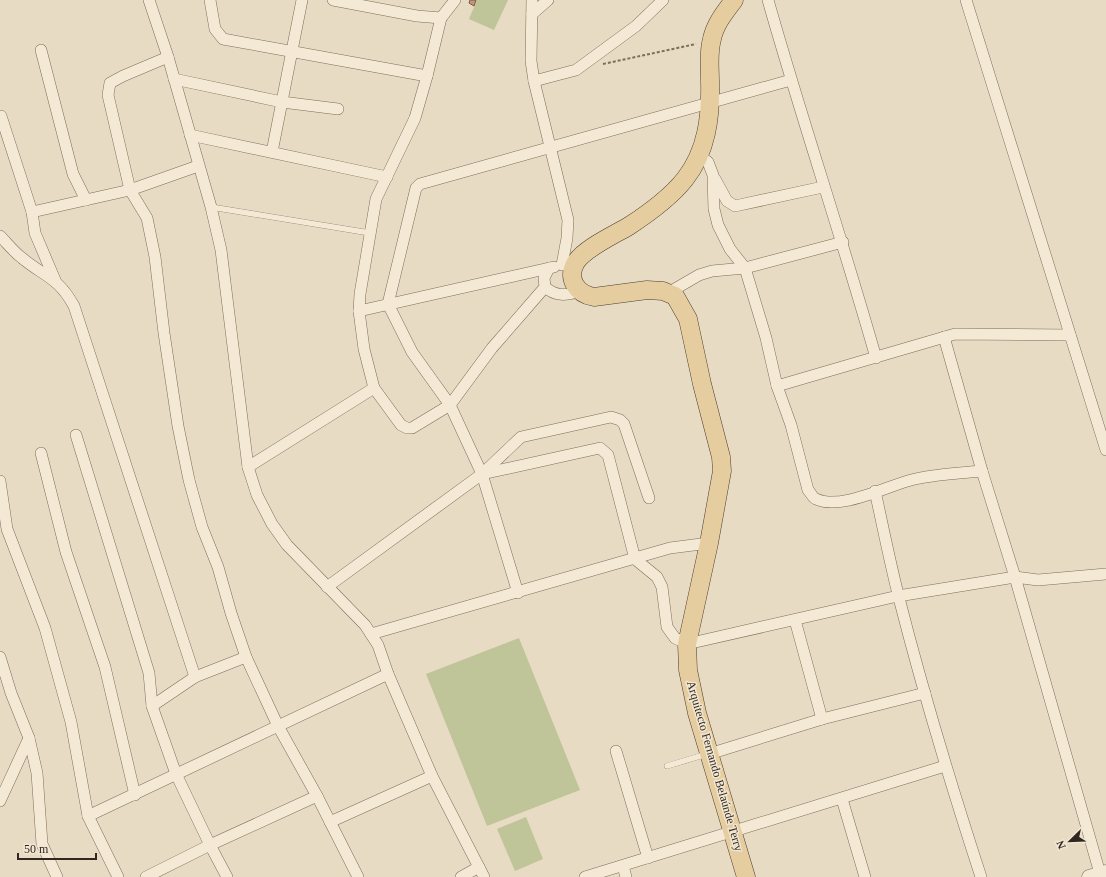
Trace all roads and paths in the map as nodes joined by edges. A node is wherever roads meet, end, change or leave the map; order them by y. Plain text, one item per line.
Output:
1 (149, 0) edge
2 (210, 0) edge
3 (302, 0) edge
4 (333, 0) edge
5 (455, 0) edge
6 (532, 0) edge
7 (548, 0) edge
8 (663, 0) edge
9 (734, 0) edge
10 (768, 0) edge
11 (966, 0) edge
12 (532, 14) junction
13 (441, 18) junction
14 (711, 40) junction
15 (41, 50) dead end
16 (292, 53) junction
17 (168, 57) junction
18 (599, 65) dead end
19 (427, 76) junction
20 (174, 80) junction
21 (791, 80) junction
22 (534, 81) junction
23 (711, 101) junction
24 (282, 102) junction
25 (338, 109) dead end
26 (1, 116) dead end
27 (190, 135) junction
28 (550, 148) junction
29 (272, 152) junction
30 (699, 154) junction
31 (198, 166) junction
32 (713, 175) junction
33 (387, 176) junction
34 (823, 187) junction
35 (130, 190) junction
36 (86, 200) junction
37 (211, 207) junction
38 (32, 212) junction
39 (370, 233) junction
40 (0, 236) edge
41 (843, 242) junction
42 (569, 263) junction
43 (549, 268) junction
44 (745, 268) junction
45 (55, 280) junction
46 (545, 287) junction
47 (576, 288) junction
48 (668, 293) junction
49 (388, 304) junction
50 (359, 312) junction
51 (1070, 335) junction
52 (944, 337) junction
53 (876, 358) junction
54 (777, 386) junction
55 (374, 388) junction
56 (450, 405) junction
57 (76, 435) dead end
58 (1106, 450) edge
59 (41, 453) dead end
60 (248, 467) junction
61 (982, 471) junction
62 (482, 474) junction
63 (0, 481) edge
64 (875, 492) junction
65 (649, 498) dead end
66 (709, 543) junction
67 (635, 559) junction
68 (1106, 574) edge
69 (1015, 577) junction
70 (328, 587) junction
71 (518, 592) junction
72 (898, 596) junction
73 (795, 620) junction
74 (371, 634) junction
75 (687, 644) junction
76 (0, 657) edge
77 (246, 657) junction
78 (388, 674) junction
79 (195, 677) junction
80 (925, 693) junction
81 (152, 706) junction
82 (822, 719) junction
83 (278, 726) junction
84 (29, 738) junction
85 (616, 751) dead end
86 (709, 754) junction
87 (667, 766) dead end
88 (945, 766) junction
89 (176, 774) junction
90 (432, 776) junction
91 (135, 795) junction
92 (318, 796) junction
93 (842, 798) junction
94 (0, 801) edge
95 (88, 816) junction
96 (330, 822) junction
97 (734, 833) junction
98 (210, 845) junction
99 (648, 858) junction
100 (623, 866) junction
101 (482, 872) edge
102 (1099, 875) edge
103 (57, 877) edge
104 (118, 877) edge
105 (146, 877) edge
106 (227, 877) edge
107 (358, 877) edge
108 (461, 877) edge
109 (585, 877) edge
110 (626, 877) edge
111 (746, 877) edge
112 (864, 877) edge
113 (981, 877) edge

1 - 17 street
2 - 16 street
3 - 16 street
4 - 13 street
5 - 13 street
6 - 12 street
7 - 12 street
8 - 22 street
9 - 14 main road
10 - 21 street
11 - 51 street
12 - 22 street
13 - 19 street
14 - 18 path
14 - 23 main road
15 - 36 street
16 - 19 street
16 - 24 street
17 - 20 street
17 - 35 street
19 - 33 street
20 - 24 street
20 - 27 street
21 - 23 street
21 - 34 street
22 - 28 street
23 - 28 street
23 - 30 main road
24 - 25 street
24 - 29 street
26 - 38 street
27 - 29 street
27 - 31 street
28 - 42 street
28 - 49 street
29 - 33 street
30 - 32 street
30 - 42 main road
31 - 35 street
31 - 37 street
32 - 34 street
32 - 44 street
33 - 39 street
34 - 41 street
35 - 36 street
35 - 77 street
36 - 38 street
37 - 39 lane
37 - 60 street
38 - 45 street
39 - 50 street
40 - 45 street
41 - 44 street
41 - 53 street
42 - 43 street
42 - 47 main road
43 - 46 street
43 - 49 street
44 - 48 street
44 - 54 street
45 - 79 street
46 - 47 street
46 - 56 street
47 - 48 main road
48 - 66 main road, Arquitecto Fernando Belaúnde Terry
49 - 50 street
49 - 56 street
50 - 55 street
51 - 52 street
51 - 58 street
52 - 53 street
52 - 61 street
53 - 54 street
54 - 64 street
55 - 56 street
55 - 60 street
56 - 62 street
57 - 81 street
59 - 91 street
60 - 70 street
61 - 64 street
61 - 69 street
62 - 65 street
62 - 67 street
62 - 70 street
62 - 71 street
63 - 95 street
64 - 72 street
66 - 67 street
66 - 75 main road, Arquitecto Fernando Belaúnde Terry
67 - 71 street
67 - 75 street
68 - 69 street
69 - 72 street
69 - 102 street
70 - 74 street
71 - 74 street
72 - 73 street
72 - 80 street
73 - 75 street
73 - 82 street
74 - 78 street
75 - 86 main road, Arquitecto Fernando Belaúnde Terry
76 - 84 street
77 - 79 street
77 - 83 street
78 - 83 street
78 - 90 street
79 - 81 street
80 - 82 street
80 - 88 street
81 - 89 street
82 - 86 street
83 - 89 street
83 - 92 street
84 - 94 street
84 - 103 street
85 - 99 street
86 - 87 lane
86 - 97 main road, Arquitecto Fernando Belaúnde Terry
88 - 93 street
88 - 113 street
89 - 91 street
89 - 98 street
90 - 96 street
90 - 101 street
91 - 95 street
92 - 96 street
92 - 98 street
93 - 97 street
93 - 112 street
95 - 104 street
96 - 107 street
97 - 99 street
97 - 111 main road, Arquitecto Fernando Belaúnde Terry
98 - 105 street
98 - 106 street
99 - 100 street
100 - 109 street
100 - 110 street
101 - 108 street

